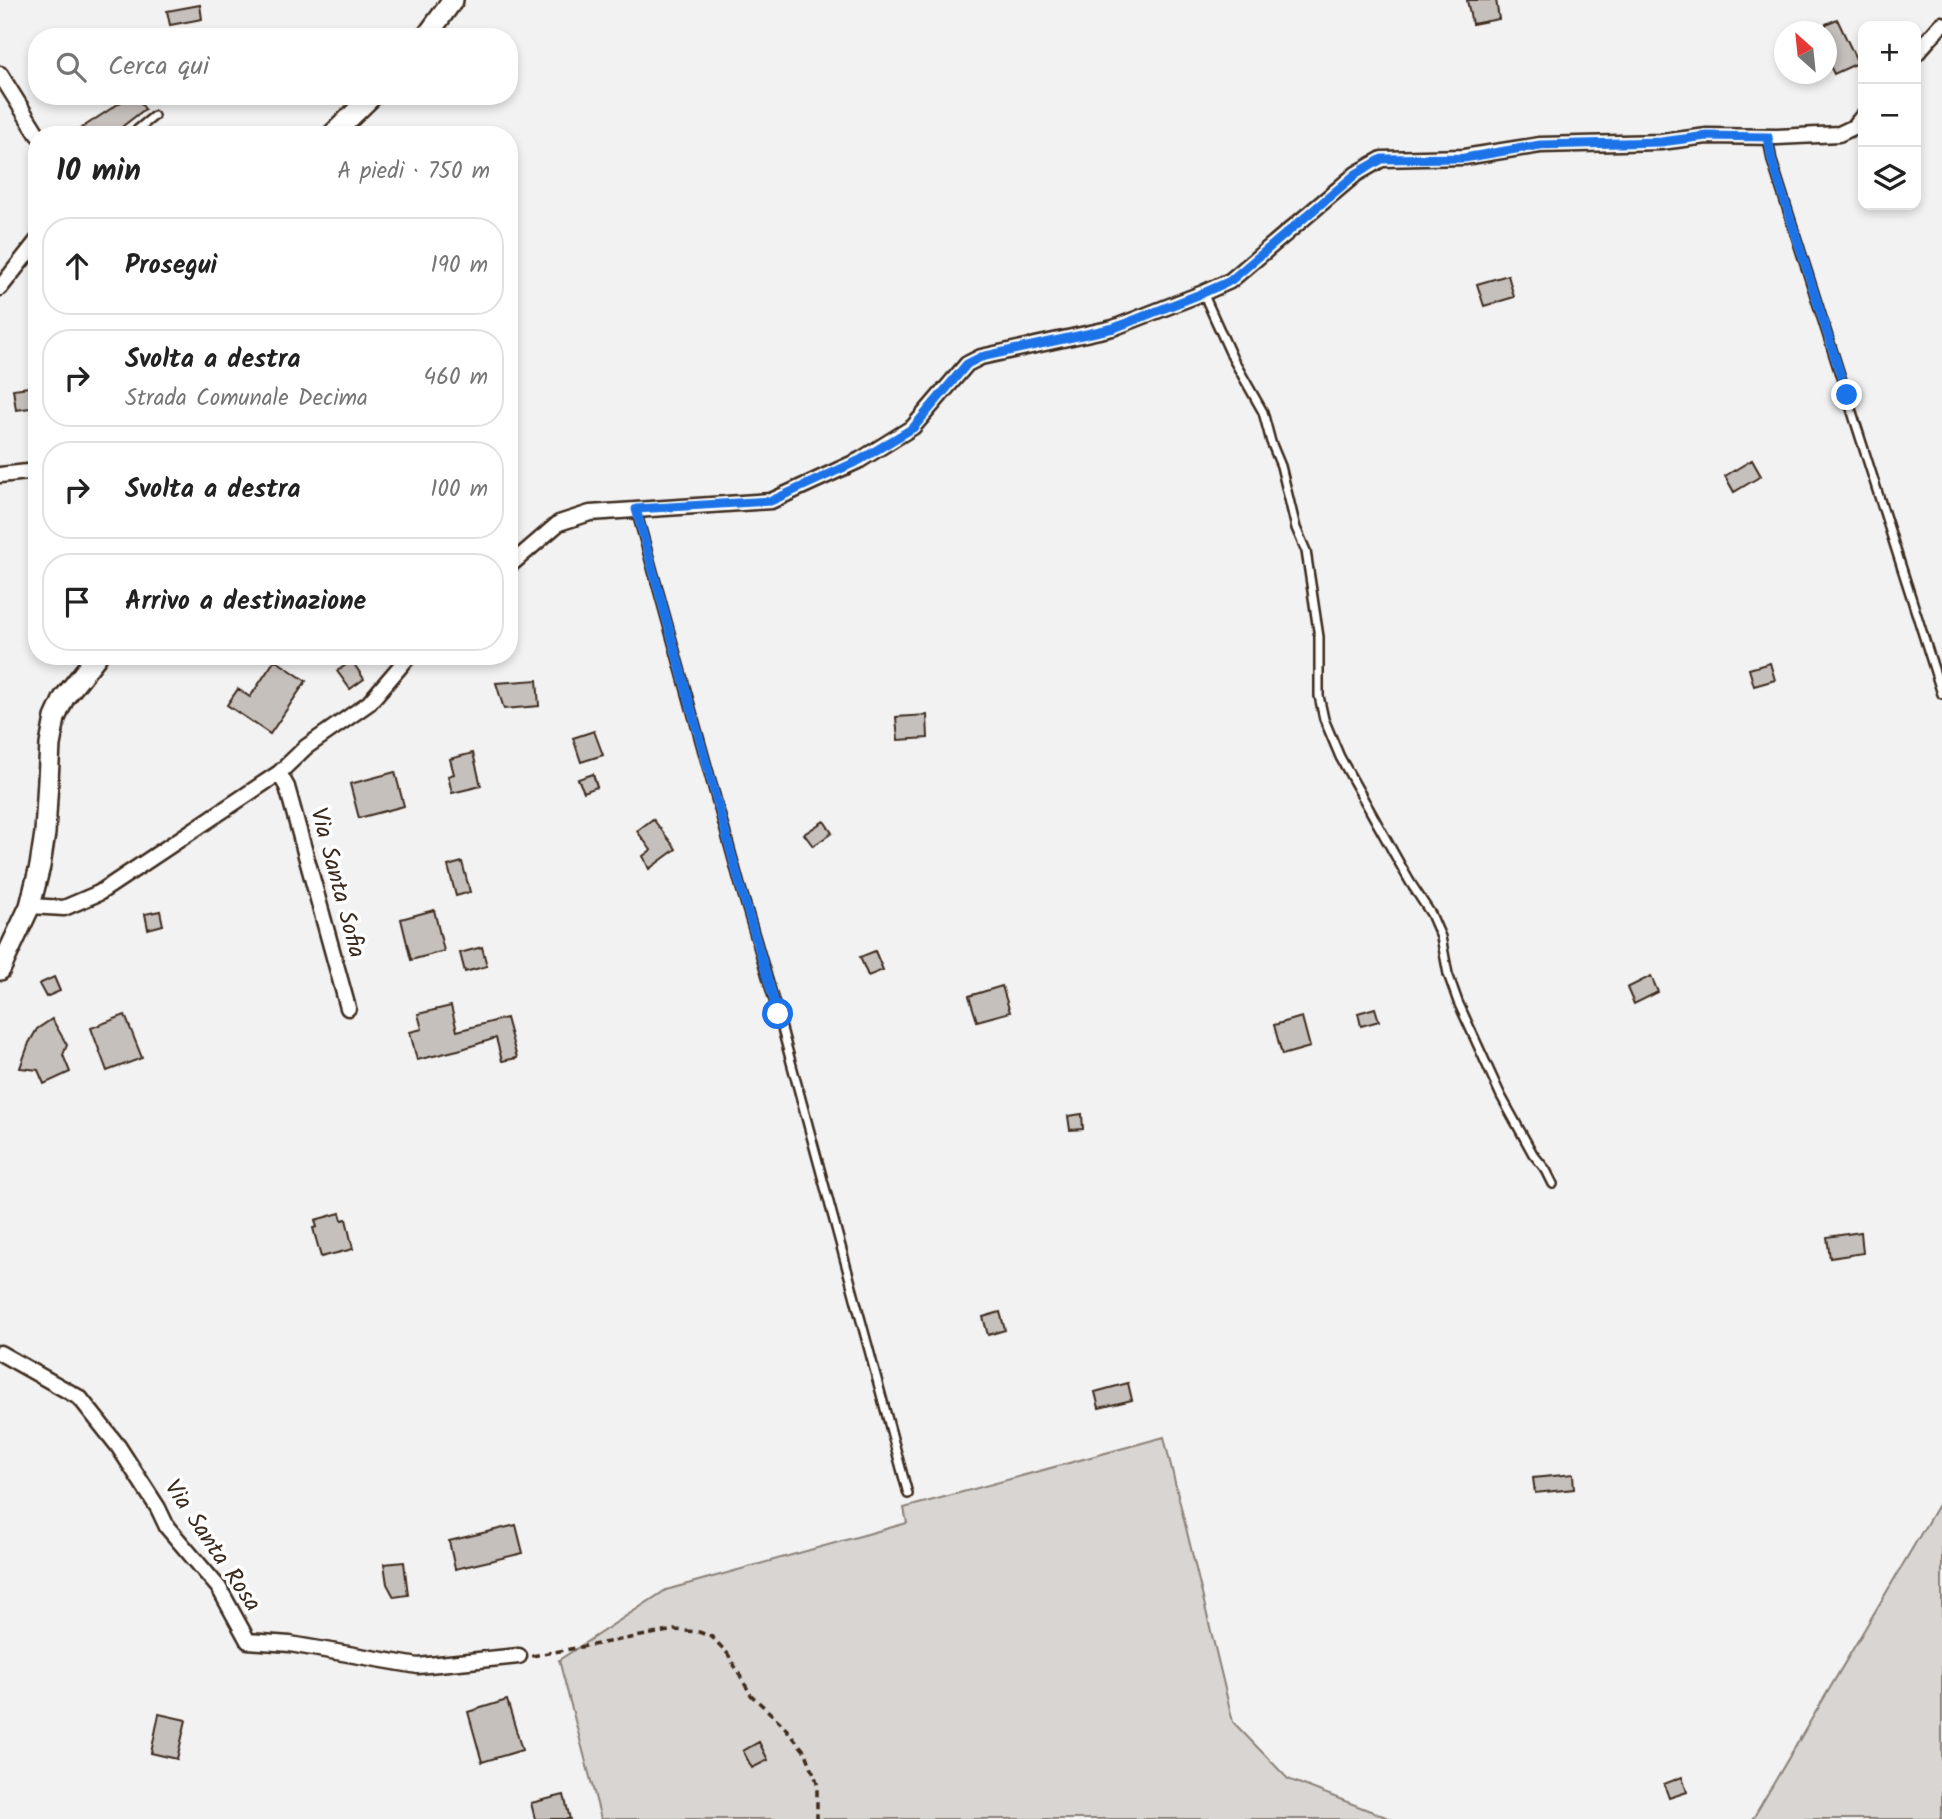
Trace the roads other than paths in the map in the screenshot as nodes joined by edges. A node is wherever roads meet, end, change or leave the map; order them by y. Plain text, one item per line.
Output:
1 (453, 0) edge
2 (1942, 24) edge
3 (433, 28) edge
4 (1921, 48) edge
5 (0, 74) edge
6 (363, 105) edge
7 (154, 116) dead end
8 (1858, 122) edge
9 (32, 126) edge
10 (142, 126) edge
11 (341, 126) edge
12 (1768, 137) junction
13 (28, 252) edge
14 (0, 288) edge
15 (1203, 293) junction
16 (28, 472) edge
17 (0, 475) edge
18 (636, 509) junction
19 (518, 558) edge
20 (90, 665) edge
21 (401, 665) edge
22 (1942, 694) edge
23 (279, 773) junction
24 (30, 906) junction
25 (0, 970) edge
26 (348, 1007) dead end
27 (1553, 1184) dead end
28 (0, 1353) edge
29 (908, 1494) dead end
30 (520, 1656) road end

1 - 3 street
2 - 4 street
5 - 9 street
6 - 11 street
7 - 10 lane
8 - 12 street
12 - 15 street
12 - 22 lane
13 - 14 street
15 - 18 street
15 - 27 lane
16 - 17 street
18 - 19 street
18 - 29 lane
20 - 24 street
21 - 23 street
23 - 24 street
23 - 26 street, Via Santa Sofia
24 - 25 street
28 - 30 street, Via Santa Rosa

